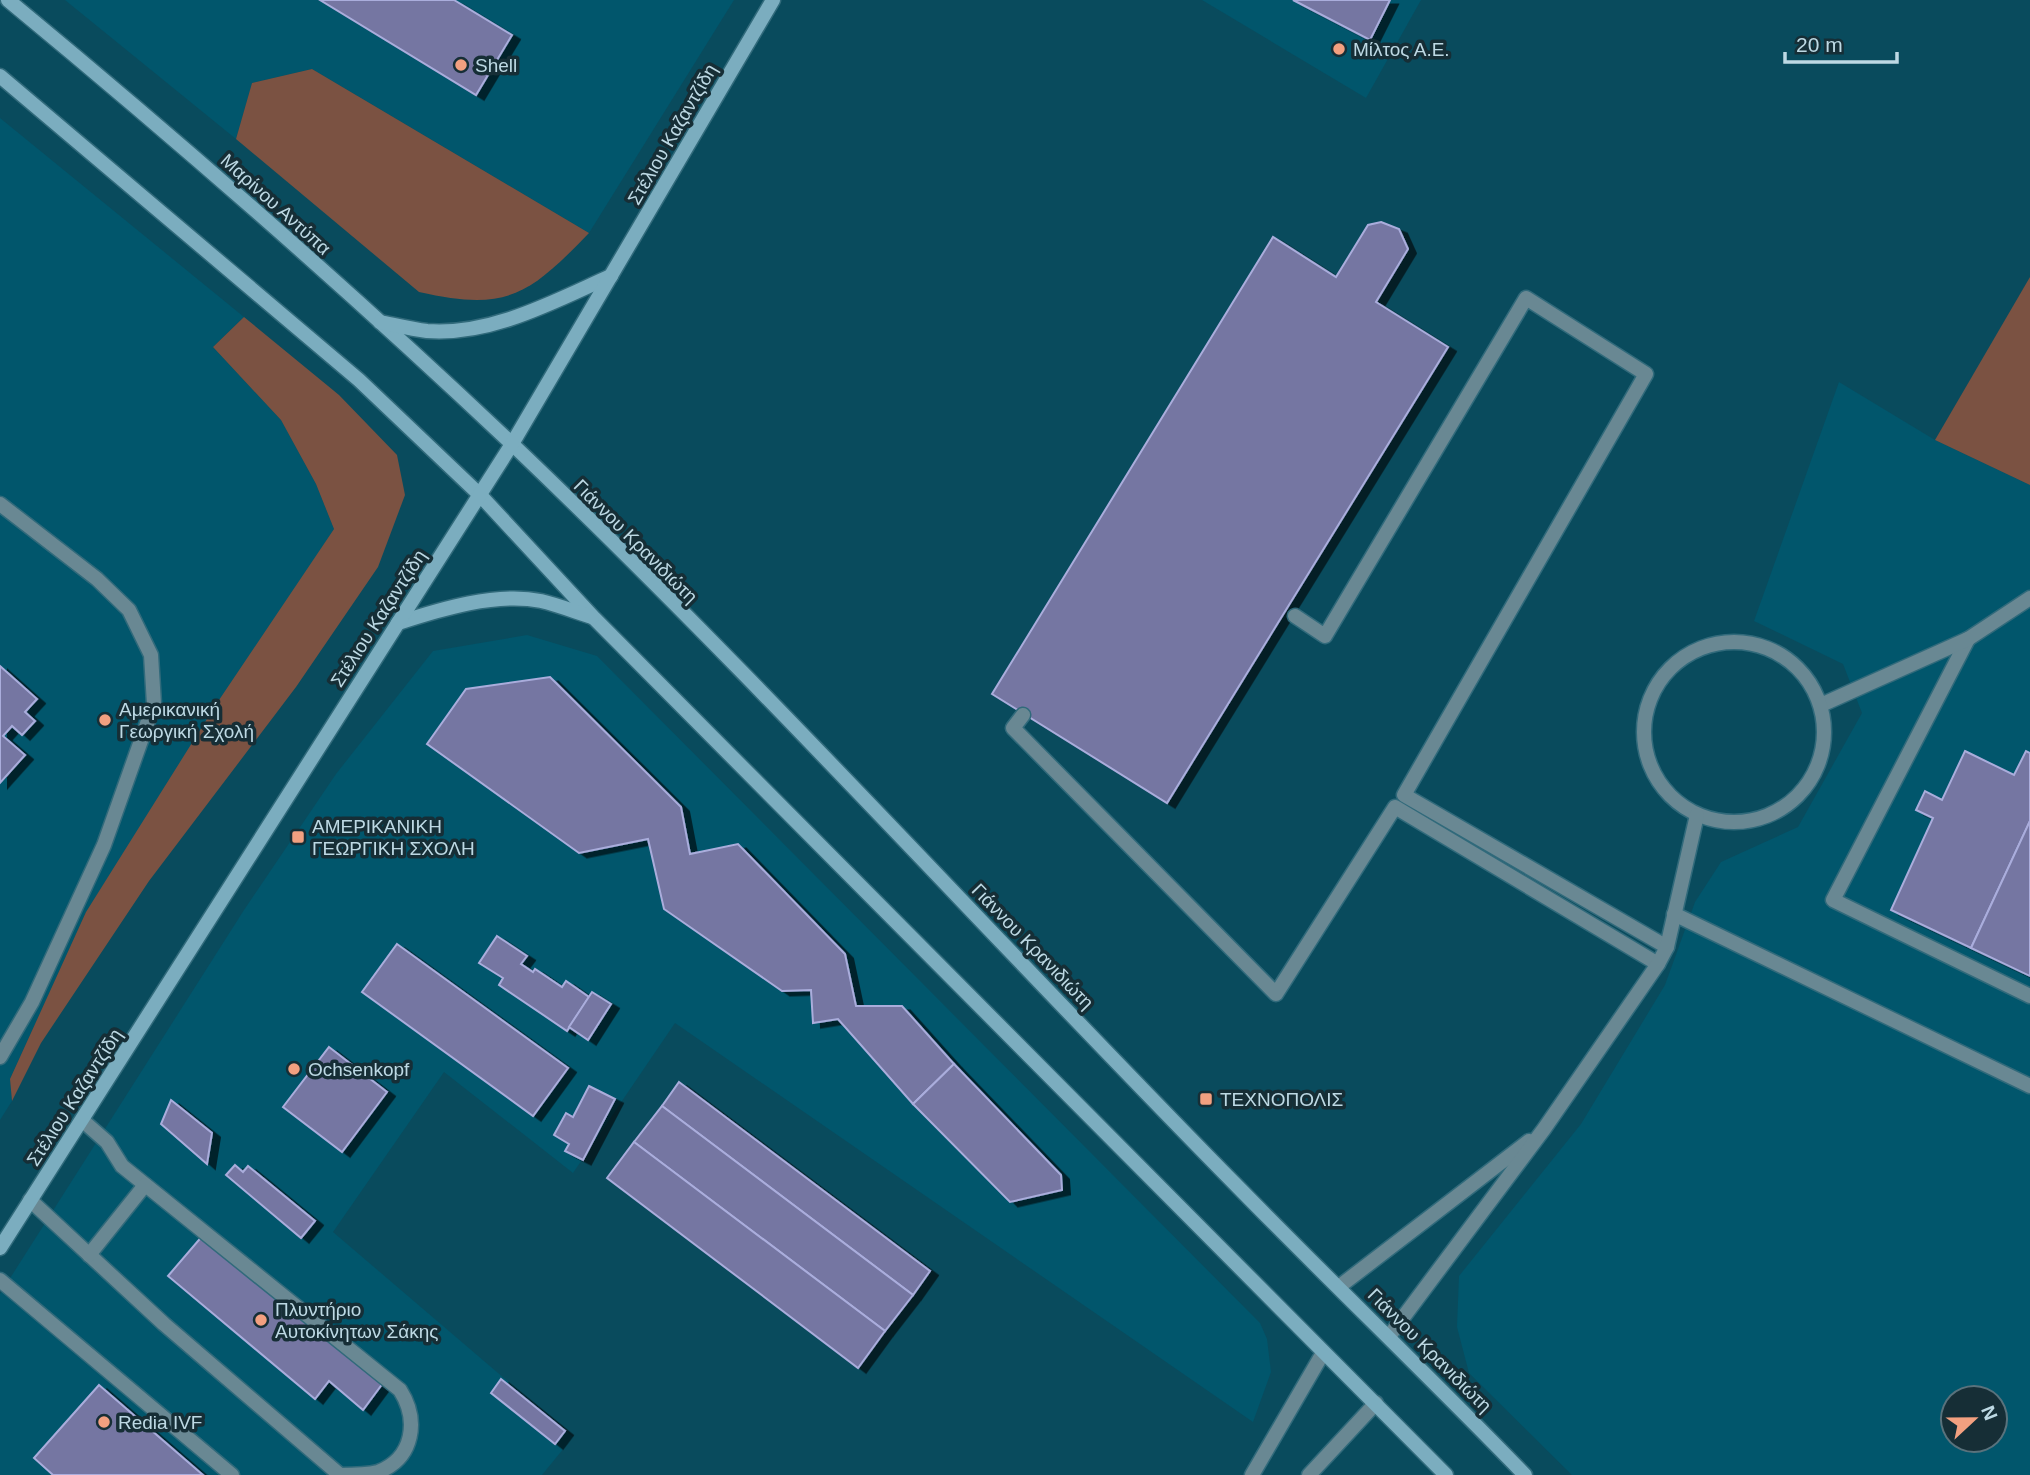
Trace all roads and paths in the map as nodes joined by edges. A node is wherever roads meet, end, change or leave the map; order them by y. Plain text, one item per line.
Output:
1 (8, 0) edge
2 (773, 0) edge
3 (0, 76) edge
4 (611, 276) junction
5 (378, 322) junction
6 (512, 444) junction
7 (480, 495) junction
8 (0, 504) edge
9 (2030, 598) edge
10 (1296, 616) dead end
11 (594, 618) junction
12 (398, 623) junction
13 (1968, 639) junction
14 (1821, 705) junction
15 (1023, 715) dead end
16 (1698, 815) junction
17 (1674, 914) junction
18 (1667, 947) junction
19 (1658, 964) junction
20 (2030, 996) edge
21 (0, 1057) edge
22 (2030, 1086) edge
23 (82, 1120) junction
24 (1544, 1129) junction
25 (145, 1185) junction
26 (30, 1200) junction
27 (0, 1248) edge
28 (89, 1255) junction
29 (0, 1280) edge
30 (1340, 1286) junction
31 (1390, 1335) junction
32 (1323, 1353) junction
33 (1376, 1403) junction
34 (232, 1475) edge
35 (1252, 1475) edge
36 (1309, 1475) edge
37 (1447, 1475) edge
38 (1525, 1475) edge

1 - 5 main road, Μαρίνου Αντύπα
2 - 4 main road, Στέλιου Καζαντζίδη
3 - 7 main road
4 - 5 main road
4 - 6 main road, Στέλιου Καζαντζίδη
5 - 6 main road, Μαρίνου Αντύπα
6 - 7 main road, Στέλιου Καζαντζίδη
6 - 30 main road, Γιάννου Κρανιδιώτη
7 - 11 main road
7 - 12 main road, Στέλιου Καζαντζίδη
8 - 21 street
9 - 13 street
10 - 18 street
11 - 12 main road
11 - 32 main road
12 - 23 main road, Στέλιου Καζαντζίδη
13 - 14 street
13 - 20 street
14 - 16 street
14 - 16 street
15 - 19 street
16 - 17 street
17 - 18 street
17 - 22 street
18 - 19 street
19 - 24 street
23 - 25 street
23 - 26 main road, Στέλιου Καζαντζίδη
24 - 30 street
24 - 31 street
25 - 28 street
25 - 28 street
26 - 27 main road, Στέλιου Καζαντζίδη
26 - 28 street
29 - 34 street
30 - 31 main road, Γιάννου Κρανιδιώτη
31 - 38 main road, Γιάννου Κρανιδιώτη
32 - 33 main road
32 - 35 street
33 - 36 street
33 - 37 main road

